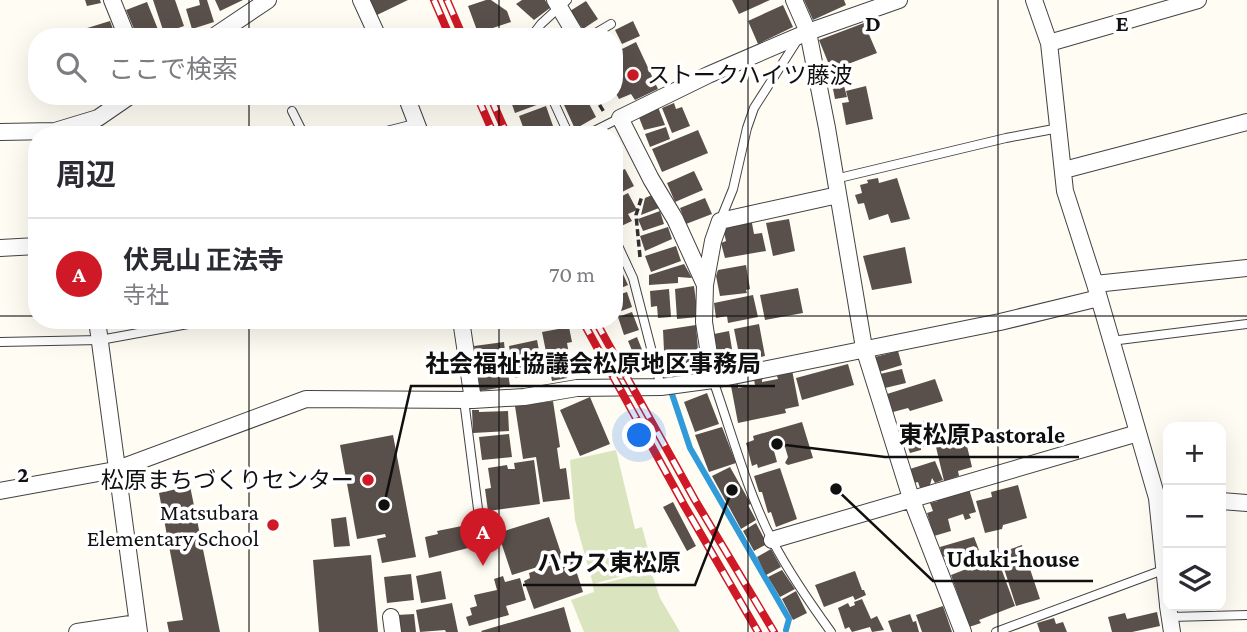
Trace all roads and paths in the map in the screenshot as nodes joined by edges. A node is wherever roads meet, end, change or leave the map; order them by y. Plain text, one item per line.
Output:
1 (112, 0) edge
2 (268, 0) edge
3 (361, 0) edge
4 (793, 0) edge
5 (899, 0) edge
6 (1034, 0) edge
7 (1198, 0) edge
8 (560, 2) edge
9 (611, 24) dead end
10 (123, 28) edge
11 (226, 28) edge
12 (374, 28) edge
13 (536, 28) edge
14 (573, 28) edge
15 (604, 28) edge
16 (804, 34) junction
17 (1049, 43) junction
18 (117, 105) edge
19 (410, 105) edge
20 (555, 105) edge
21 (292, 111) dead end
22 (620, 118) junction
23 (1247, 122) edge
24 (72, 126) edge
25 (300, 126) edge
26 (418, 126) edge
27 (565, 126) edge
28 (604, 126) edge
29 (1059, 128) junction
30 (28, 131) edge
31 (0, 132) edge
32 (1064, 170) junction
33 (837, 187) junction
34 (720, 221) junction
35 (28, 246) edge
36 (0, 248) edge
37 (623, 258) edge
38 (1247, 268) edge
39 (705, 285) junction
40 (1097, 291) junction
41 (1247, 324) edge
42 (98, 329) edge
43 (160, 329) edge
44 (462, 329) edge
45 (100, 340) junction
46 (1111, 341) junction
47 (0, 342) edge
48 (864, 348) junction
49 (713, 380) junction
50 (661, 387) junction
51 (469, 400) junction
52 (1138, 433) junction
53 (115, 470) junction
54 (0, 491) edge
55 (911, 498) junction
56 (1162, 498) edge
57 (1226, 501) edge
58 (1247, 503) edge
59 (478, 509) dead end
60 (772, 540) junction
61 (1163, 570) joint
62 (1170, 615) edge
63 (1247, 615) edge
64 (138, 627) edge
65 (77, 632) edge
66 (831, 632) edge
67 (963, 632) edge
68 (996, 632) edge

1 - 10 street
2 - 11 street
3 - 12 street
4 - 16 street
5 - 16 street
6 - 17 street
7 - 17 street
8 - 13 lane
8 - 14 street
9 - 15 lane
16 - 22 street
16 - 33 street
16 - 34 lane
17 - 29 street
18 - 24 street
19 - 26 street
20 - 27 lane
21 - 25 lane
22 - 28 lane
22 - 39 street
23 - 32 street
29 - 32 street
29 - 33 lane
30 - 31 street
32 - 40 street
33 - 34 street
33 - 48 street
34 - 39 street
35 - 36 street
37 - 50 lane
38 - 40 street
39 - 49 street
40 - 46 street
40 - 48 street
41 - 46 lane
42 - 45 street
43 - 45 lane
44 - 51 street
45 - 47 lane
45 - 53 street
46 - 52 street
48 - 49 street
48 - 55 street
49 - 50 street
49 - 60 lane
50 - 51 street
51 - 53 street
51 - 59 lane
52 - 55 street
52 - 56 street
53 - 54 street
53 - 64 street
55 - 60 street
55 - 67 street
56 - 61 street
57 - 58 street
60 - 66 lane
61 - 68 lane
62 - 63 lane
64 - 65 street

